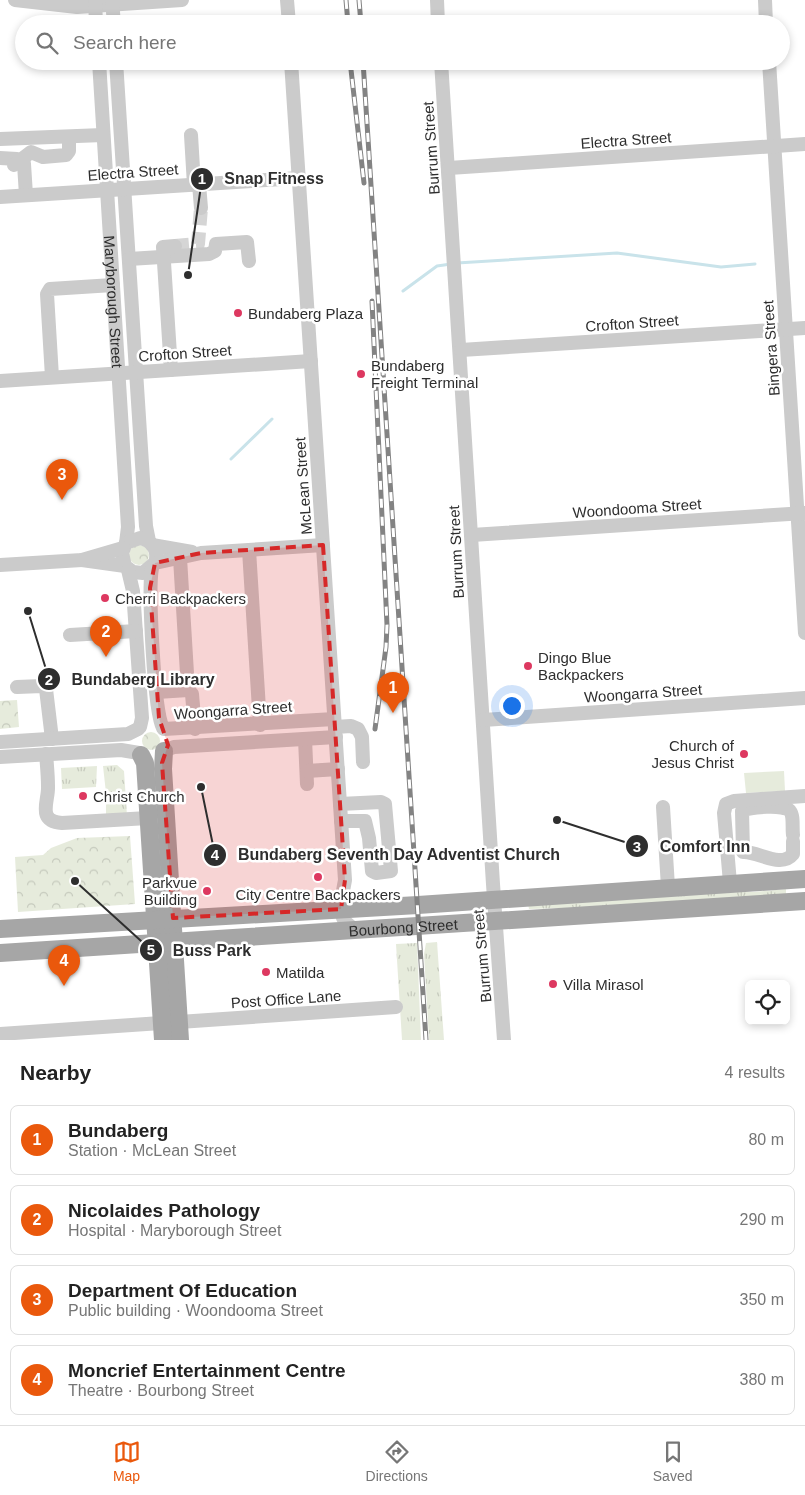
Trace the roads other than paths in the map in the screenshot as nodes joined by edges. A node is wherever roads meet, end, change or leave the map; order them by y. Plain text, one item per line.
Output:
1 (15, 0) edge
2 (182, 0) edge
3 (287, 0) edge
4 (437, 0) edge
5 (765, 0) edge
6 (91, 2) edge
7 (112, 2) edge
8 (94, 15) edge
9 (113, 15) edge
10 (288, 15) edge
11 (438, 15) edge
12 (766, 15) edge
13 (99, 70) edge
14 (117, 70) edge
15 (292, 70) edge
16 (442, 70) edge
17 (770, 70) edge
18 (103, 135) junction
19 (190, 135) dead end
20 (44, 137) junction
21 (69, 137) junction
22 (0, 139) edge
23 (805, 144) edge
24 (775, 146) junction
25 (34, 152) junction
26 (0, 158) edge
27 (18, 163) junction
28 (0, 164) edge
29 (449, 168) junction
30 (299, 178) junction
31 (197, 185) junction
32 (124, 189) junction
33 (107, 190) junction
34 (26, 195) junction
35 (0, 197) edge
36 (201, 208) tunnel mouth
37 (175, 246) tunnel mouth
38 (164, 257) junction
39 (128, 259) junction
40 (249, 261) dead end
41 (113, 285) junction
42 (805, 328) edge
43 (786, 330) junction
44 (461, 350) junction
45 (311, 361) junction
46 (171, 370) junction
47 (136, 372) junction
48 (118, 374) junction
49 (52, 377) junction
50 (0, 381) edge
51 (801, 513) edge
52 (472, 535) junction
53 (151, 543) junction
54 (323, 545) junction
55 (125, 546) junction
56 (249, 550) junction
57 (201, 553) junction
58 (180, 558) junction
59 (82, 560) junction
60 (0, 565) edge
61 (153, 566) junction
62 (127, 568) junction
63 (136, 631) junction
64 (805, 633) edge
65 (70, 635) dead end
66 (17, 687) dead end
67 (188, 690) junction
68 (157, 692) junction
69 (805, 698) edge
70 (483, 720) junction
71 (260, 724) junction
72 (139, 728) junction
73 (335, 728) junction
74 (163, 729) junction
75 (195, 729) junction
76 (99, 736) junction
77 (52, 739) junction
78 (304, 739) junction
79 (0, 742) edge
80 (100, 751) junction
81 (165, 751) junction
82 (46, 754) junction
83 (140, 754) junction
84 (0, 757) edge
85 (363, 762) dead end
86 (338, 769) junction
87 (805, 796) edge
88 (340, 804) junction
89 (663, 807) dead end
90 (148, 818) junction
91 (341, 821) junction
92 (366, 823) junction
93 (387, 823) junction
94 (168, 844) junction
95 (150, 845) junction
96 (755, 852) joint
97 (345, 880) junction
98 (798, 880) edge
99 (730, 883) junction
100 (668, 887) junction
101 (494, 899) junction
102 (800, 903) edge
103 (371, 907) junction
104 (341, 909) junction
105 (173, 918) junction
106 (154, 919) junction
107 (497, 920) junction
108 (114, 921) junction
109 (0, 928) edge
110 (357, 929) junction
111 (174, 940) junction
112 (156, 942) junction
113 (116, 945) junction
114 (0, 953) edge
115 (396, 1008) dead end
116 (180, 1022) junction
117 (0, 1034) edge
118 (162, 1034) edge
119 (180, 1040) edge
120 (504, 1040) edge

1 - 6 street
2 - 7 street
3 - 10 street
4 - 11 street
5 - 12 street
6 - 7 street
6 - 8 street
7 - 9 street
13 - 18 street, Maryborough Street
14 - 32 street, Maryborough Street
15 - 30 street, McLean Street
16 - 29 street, Burrum Street
17 - 24 street, Bingera Street
18 - 21 street
18 - 33 street, Maryborough Street
19 - 31 street
20 - 21 street
20 - 22 street
20 - 25 street
21 - 25 street
23 - 24 street, Electra Street
24 - 29 street, Electra Street
24 - 43 street, Bingera Street
25 - 27 street
26 - 27 street
27 - 28 street
27 - 34 street
29 - 44 street, Burrum Street
30 - 31 street, Electra Street
30 - 45 street, McLean Street
31 - 32 street, Electra Street
31 - 36 street
32 - 33 street, Electra Street
32 - 39 street, Maryborough Street
33 - 34 street, Electra Street
33 - 41 street, Maryborough Street
34 - 35 street, Electra Street
37 - 38 street
38 - 39 street
38 - 40 street
38 - 46 street
39 - 47 street, Maryborough Street
41 - 48 street, Maryborough Street
41 - 49 street
42 - 43 street, Crofton Street
43 - 44 street, Crofton Street
43 - 51 street, Bingera Street
44 - 52 street, Burrum Street
45 - 46 street, Crofton Street
45 - 54 street, McLean Street
46 - 47 street, Crofton Street
47 - 48 street, Crofton Street
47 - 53 street, Maryborough Street
48 - 49 street, Crofton Street
48 - 55 street, Maryborough Street
49 - 50 street, Crofton Street
51 - 52 street, Woondooma Street
51 - 64 street, Bingera Street
52 - 70 street, Burrum Street
53 - 55 street
53 - 57 street
53 - 61 street
54 - 56 street
54 - 73 street, McLean Street
55 - 59 street
55 - 62 street
56 - 57 street
56 - 71 street
57 - 58 street
58 - 61 street
58 - 67 street
59 - 60 street
59 - 62 street
61 - 62 street
61 - 68 street
62 - 63 street
63 - 65 street
63 - 72 street
66 - 77 street
67 - 68 street
67 - 75 street
68 - 74 street
69 - 70 street, Woongarra Street
70 - 101 street, Burrum Street
71 - 73 street, Woongarra Street
71 - 75 street, Woongarra Street
72 - 74 street
72 - 76 street
72 - 83 street
73 - 78 street
73 - 85 street
73 - 86 street, McLean Street
74 - 75 street, Woongarra Street
74 - 81 street
76 - 77 street
76 - 80 street
77 - 79 street
78 - 81 street
78 - 86 street
80 - 82 street
80 - 83 street
81 - 83 street
81 - 94 main road
82 - 84 street
82 - 90 street
83 - 90 main road
86 - 88 street, McLean Street
87 - 99 street
88 - 91 street, McLean Street
88 - 93 street
89 - 100 street
90 - 95 main road
91 - 92 street
91 - 97 street, McLean Street
92 - 93 street
92 - 93 street
94 - 95 main road
94 - 105 main road
95 - 106 main road
96 - 96 street
97 - 103 street
97 - 104 street, McLean Street
98 - 99 main road, Bourbong Street
99 - 100 main road, Bourbong Street
100 - 101 main road, Bourbong Street
101 - 103 main road, Bourbong Street
101 - 107 street, Burrum Street
102 - 107 main road, Bourbong Street
103 - 104 main road, Bourbong Street
104 - 105 main road, Bourbong Street
104 - 110 street
105 - 106 main road, Bourbong Street
105 - 111 main road
106 - 108 main road, Bourbong Street
106 - 112 main road
107 - 110 main road, Bourbong Street
107 - 120 street, Burrum Street
108 - 109 main road, Bourbong Street
108 - 113 main road
110 - 111 main road, Bourbong Street
111 - 112 main road, Bourbong Street
111 - 116 main road
112 - 113 main road, Bourbong Street
112 - 118 main road
113 - 114 main road, Bourbong Street
115 - 116 street, Post Office Lane
116 - 119 main road
117 - 118 street

